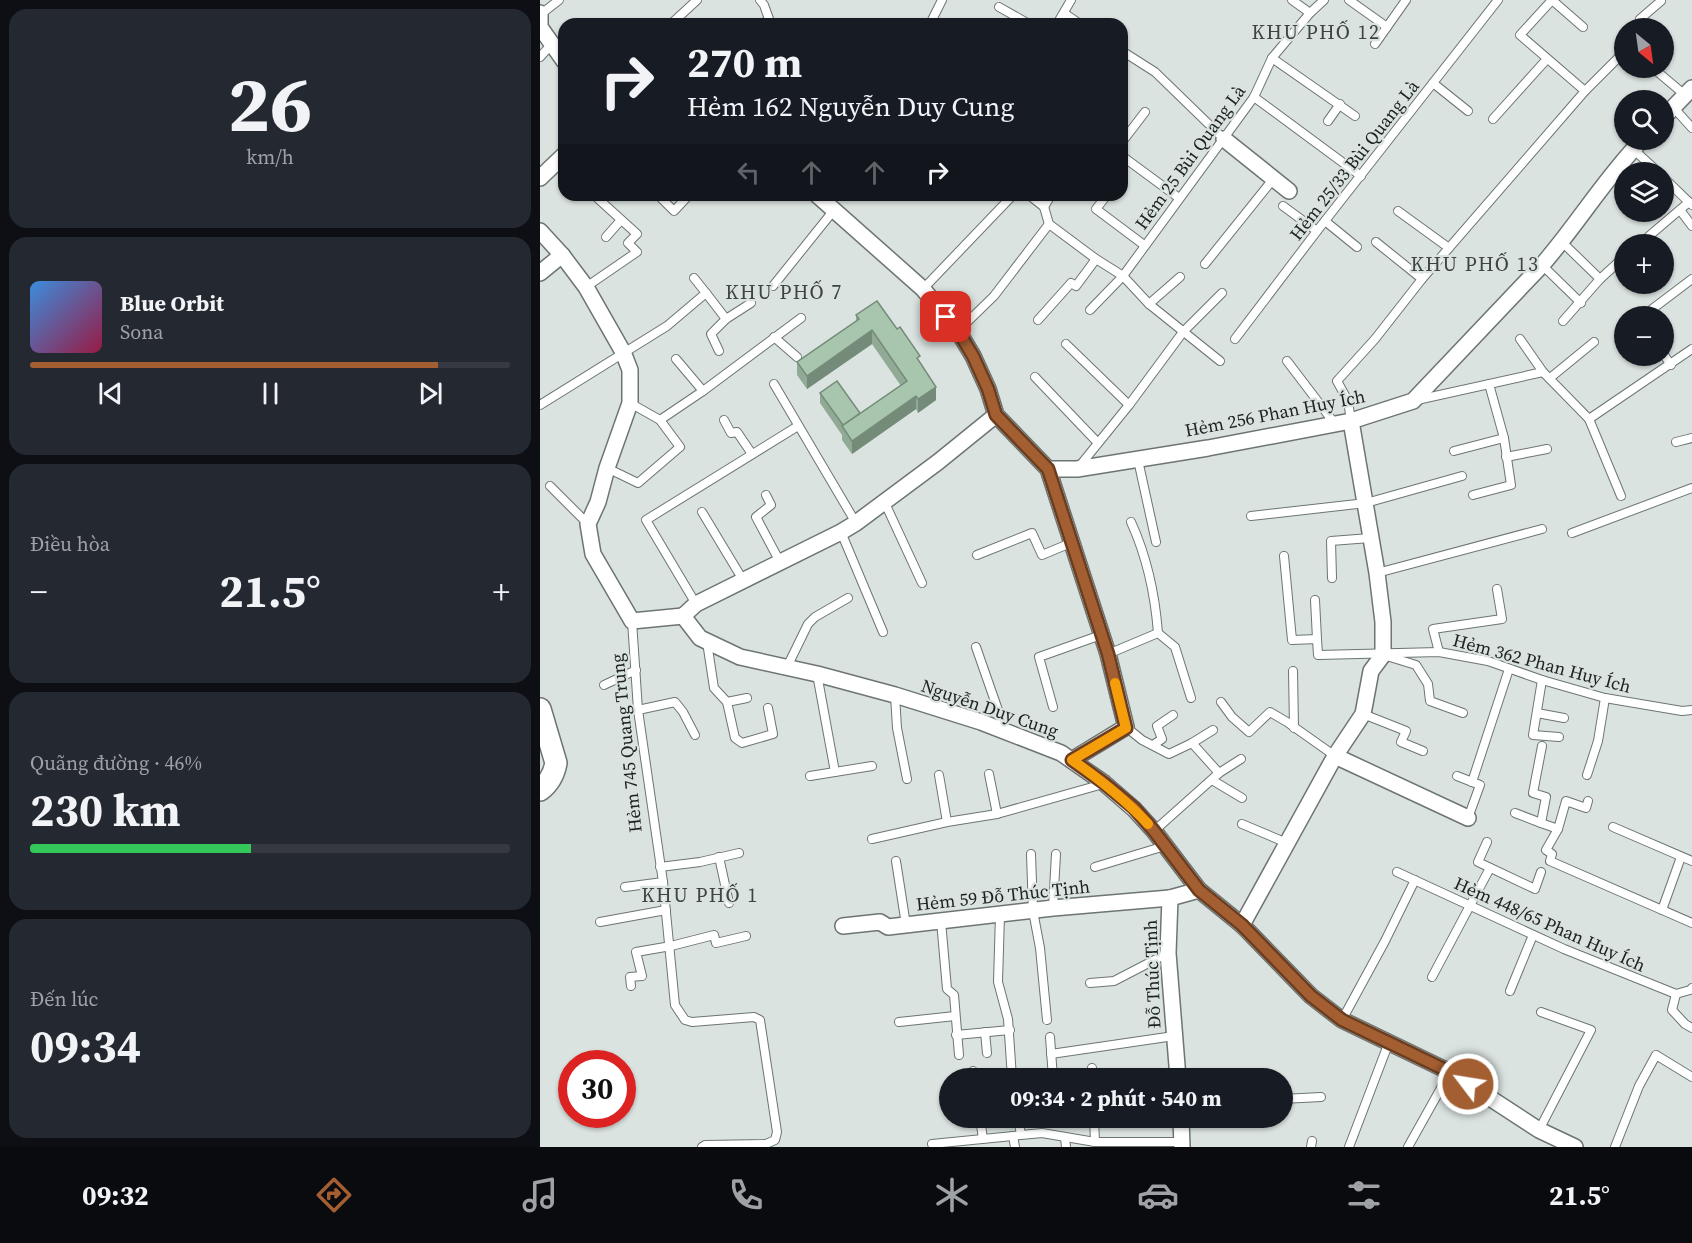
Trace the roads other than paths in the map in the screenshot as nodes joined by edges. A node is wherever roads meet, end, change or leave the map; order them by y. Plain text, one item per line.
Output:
1 (559, 0) edge
2 (697, 0) edge
3 (760, 0) edge
4 (942, 0) edge
5 (1071, 0) edge
6 (1292, 0) edge
7 (1324, 0) edge
8 (1349, 0) edge
9 (1406, 0) edge
10 (1498, 0) edge
11 (1552, 0) edge
12 (1660, 0) edge
13 (999, 7) dead end
14 (540, 13) edge
15 (1064, 13) junction
16 (1310, 13) junction
17 (678, 18) edge
18 (769, 18) edge
19 (933, 18) edge
20 (1018, 18) edge
21 (1061, 18) edge
22 (1071, 18) edge
23 (1642, 18) edge
24 (1387, 27) junction
25 (1583, 27) dead end
26 (1375, 44) dead end
27 (551, 45) junction
28 (558, 54) edge
29 (1128, 55) edge
30 (540, 57) edge
31 (1272, 58) junction
32 (1546, 59) junction
33 (1614, 62) edge
34 (1668, 78) edge
35 (1433, 83) junction
36 (1585, 91) junction
37 (1688, 91) edge
38 (1254, 97) junction
39 (1340, 104) junction
40 (1674, 106) edge
41 (1468, 111) dead end
42 (1145, 112) dead end
43 (1355, 116) dead end
44 (1674, 116) edge
45 (1493, 119) dead end
46 (1329, 121) dead end
47 (1692, 128) edge
48 (1128, 134) edge
49 (1224, 139) junction
50 (1632, 150) edge
51 (1128, 160) edge
52 (558, 161) edge
53 (1361, 176) junction
54 (540, 178) edge
55 (1274, 178) junction
56 (1674, 188) edge
57 (1289, 191) dead end
58 (1179, 198) junction
59 (604, 201) edge
60 (664, 201) edge
61 (683, 201) edge
62 (824, 201) edge
63 (1007, 201) edge
64 (1036, 201) edge
65 (1048, 201) edge
66 (1102, 201) edge
67 (1691, 204) edge
68 (1283, 206) dead end
69 (1044, 207) junction
70 (834, 210) junction
71 (1398, 210) dead end
72 (1680, 210) junction
73 (621, 220) junction
74 (1325, 221) junction
75 (1049, 224) junction
76 (1692, 226) edge
77 (540, 231) edge
78 (1317, 231) junction
79 (1651, 234) edge
80 (606, 237) dead end
81 (1376, 242) dead end
82 (1562, 242) junction
83 (1144, 245) junction
84 (1357, 247) dead end
85 (1449, 248) junction
86 (562, 255) junction
87 (1096, 259) junction
88 (1205, 264) dead end
89 (1542, 265) junction
90 (1614, 266) edge
91 (540, 273) edge
92 (1123, 276) junction
93 (1180, 277) dead end
94 (694, 278) dead end
95 (1422, 279) junction
96 (1600, 279) junction
97 (1692, 279) edge
98 (772, 286) dead end
99 (586, 287) junction
100 (923, 289) junction
101 (706, 293) junction
102 (1222, 293) dead end
103 (751, 303) dead end
104 (1581, 303) junction
105 (1149, 304) junction
106 (1656, 306) edge
107 (1090, 310) dead end
108 (801, 318) dead end
109 (726, 319) junction
110 (1038, 320) dead end
111 (1563, 321) dead end
112 (958, 331) junction
113 (1183, 332) junction
114 (774, 337) junction
115 (1235, 339) dead end
116 (1520, 339) dead end
117 (1594, 342) dead end
118 (1066, 344) dead end
119 (1692, 349) edge
120 (719, 351) dead end
121 (623, 352) junction
122 (797, 357) dead end
123 (676, 359) dead end
124 (1220, 361) dead end
125 (1287, 361) dead end
126 (1674, 363) edge
127 (1669, 366) edge
128 (1543, 372) junction
129 (1035, 377) dead end
130 (1550, 378) junction
131 (774, 384) dead end
132 (1489, 384) junction
133 (703, 391) junction
134 (1413, 401) junction
135 (630, 403) junction
136 (540, 405) edge
137 (1129, 405) junction
138 (996, 415) junction
139 (1588, 419) junction
140 (660, 420) junction
141 (724, 420) dead end
142 (1343, 422) junction
143 (798, 426) junction
144 (1503, 438) junction
145 (1692, 438) edge
146 (1098, 442) junction
147 (1676, 442) dead end
148 (1547, 449) dead end
149 (1454, 451) dead end
150 (752, 454) junction
151 (1506, 457) junction
152 (1138, 460) junction
153 (607, 468) junction
154 (1048, 469) junction
155 (1077, 469) junction
156 (1462, 476) dead end
157 (550, 486) dead end
158 (1692, 488) edge
159 (766, 495) dead end
160 (1473, 495) dead end
161 (1621, 496) dead end
162 (884, 501) junction
163 (1366, 503) junction
164 (702, 512) dead end
165 (1251, 516) dead end
166 (1131, 522) dead end
167 (856, 523) junction
168 (588, 524) junction
169 (1542, 529) dead end
170 (841, 532) junction
171 (1572, 533) dead end
172 (1370, 538) junction
173 (1073, 542) junction
174 (1156, 542) dead end
175 (977, 555) dead end
176 (1284, 556) dead end
177 (780, 562) junction
178 (1377, 573) junction
179 (1332, 578) dead end
180 (742, 580) junction
181 (922, 583) dead end
182 (1497, 589) dead end
183 (848, 598) dead end
184 (1315, 600) dead end
185 (696, 604) junction
186 (683, 616) junction
187 (632, 621) junction
188 (883, 632) dead end
189 (1158, 633) junction
190 (1101, 635) junction
191 (1317, 639) junction
192 (706, 640) junction
193 (976, 647) dead end
194 (1439, 652) junction
195 (1108, 654) junction
196 (1383, 655) junction
197 (787, 667) junction
198 (1509, 669) junction
199 (636, 670) junction
200 (1293, 671) dead end
201 (817, 674) junction
202 (1542, 680) junction
203 (604, 685) dead end
204 (895, 695) junction
205 (747, 698) dead end
206 (1191, 698) dead end
207 (1605, 698) junction
208 (727, 702) junction
209 (1221, 702) dead end
210 (1053, 706) dead end
211 (768, 708) dead end
212 (540, 709) edge
213 (638, 710) junction
214 (1692, 710) edge
215 (1537, 712) junction
216 (1463, 713) dead end
217 (1363, 714) junction
218 (1173, 715) dead end
219 (1564, 718) dead end
220 (1126, 728) junction
221 (1294, 728) junction
222 (1213, 730) dead end
223 (1005, 731) junction
224 (694, 735) dead end
225 (1559, 736) dead end
226 (1192, 743) junction
227 (1153, 745) junction
228 (1542, 746) dead end
229 (1423, 751) dead end
230 (1335, 756) junction
231 (1241, 759) dead end
232 (1072, 760) junction
233 (872, 766) dead end
234 (835, 772) junction
235 (1219, 773) junction
236 (989, 774) dead end
237 (939, 775) dead end
238 (1587, 775) dead end
239 (810, 776) dead end
240 (1457, 776) dead end
241 (907, 779) dead end
242 (1212, 780) junction
243 (1472, 782) junction
244 (1104, 783) junction
245 (540, 790) edge
246 (1242, 798) dead end
247 (1588, 801) dead end
248 (1515, 813) dead end
249 (997, 814) junction
250 (1468, 818) joint
251 (947, 822) junction
252 (1541, 823) junction
253 (1242, 824) dead end
254 (1613, 827) dead end
255 (1558, 829) junction
256 (1154, 831) junction
257 (872, 839) dead end
258 (1487, 842) dead end
259 (1287, 843) junction
260 (1165, 846) junction
261 (739, 853) dead end
262 (1031, 854) dead end
263 (1056, 854) dead end
264 (1681, 857) junction
265 (719, 858) junction
266 (897, 861) dead end
267 (1692, 861) edge
268 (660, 867) junction
269 (1095, 867) dead end
270 (1490, 868) junction
271 (1397, 872) dead end
272 (1541, 872) dead end
273 (1415, 880) junction
274 (663, 882) junction
275 (625, 887) dead end
276 (1199, 890) junction
277 (1170, 898) junction
278 (729, 903) dead end
279 (1469, 905) junction
280 (1053, 908) junction
281 (666, 910) junction
282 (1662, 910) junction
283 (1033, 911) junction
284 (1000, 915) junction
285 (600, 921) dead end
286 (941, 921) junction
287 (1692, 924) edge
288 (906, 925) junction
289 (1242, 925) junction
290 (843, 926) dead end
291 (1533, 935) junction
292 (746, 936) dead end
293 (671, 946) junction
294 (1168, 953) junction
295 (1432, 977) dead end
296 (1090, 983) dead end
297 (631, 986) dead end
298 (1692, 990) edge
299 (1510, 992) dead end
300 (1676, 994) junction
301 (1541, 1012) dead end
302 (955, 1016) junction
303 (1047, 1020) dead end
304 (1342, 1020) junction
305 (899, 1022) dead end
306 (1692, 1028) edge
307 (1010, 1030) junction
308 (986, 1032) junction
309 (956, 1035) junction
310 (1050, 1036) dead end
311 (1174, 1036) junction
312 (1389, 1042) junction
313 (987, 1053) dead end
314 (1051, 1054) junction
315 (958, 1055) dead end
316 (1011, 1068) edge
317 (1052, 1068) edge
318 (1177, 1068) edge
319 (1450, 1072) junction
320 (1692, 1077) edge
321 (1321, 1097) dead end
322 (1293, 1098) edge
323 (981, 1128) edge
324 (1017, 1128) edge
325 (1094, 1128) edge
326 (1181, 1128) edge
327 (1539, 1130) junction
328 (1017, 1135) junction
329 (1065, 1138) junction
330 (983, 1139) junction
331 (1095, 1142) junction
332 (1557, 1143) edge
333 (932, 1144) dead end
334 (1182, 1145) edge
335 (702, 1147) edge
336 (1014, 1147) edge
337 (1066, 1147) edge
338 (1349, 1147) edge
339 (1408, 1147) edge
340 (1575, 1147) edge
341 (1615, 1147) edge

1 - 14 lane
2 - 17 lane
3 - 18 lane
4 - 19 lane
5 - 15 lane
6 - 16 lane
7 - 16 lane, Hẻm 25 Bùi Quang Là
8 - 24 lane
9 - 24 lane
10 - 35 lane, Hẻm 25/33 Bùi Quang Là
11 - 25 lane
11 - 32 lane
12 - 23 lane
13 - 20 lane
14 - 27 street
15 - 21 lane
15 - 22 lane
16 - 31 lane, Hẻm 25 Bùi Quang Là
24 - 26 lane
27 - 28 street
27 - 30 lane
29 - 49 lane
31 - 38 lane, Hẻm 25 Bùi Quang Là
31 - 39 lane
32 - 36 lane
32 - 45 lane
33 - 36 lane
34 - 37 lane
35 - 41 lane
35 - 53 lane, Hẻm 25/33 Bùi Quang Là
36 - 85 lane
37 - 40 street
38 - 49 lane, Hẻm 25 Bùi Quang Là
38 - 53 lane
39 - 43 lane
39 - 46 lane
42 - 48 lane
44 - 47 lane
49 - 55 street
49 - 58 lane, Hẻm 25 Bùi Quang Là
50 - 82 street, Hẻm 256 Phan Huy Ích
51 - 58 lane
52 - 54 street
53 - 74 lane, Hẻm 25/33 Bùi Quang Là
55 - 57 street
55 - 88 lane
56 - 67 lane
58 - 83 lane, Hẻm 25 Bùi Quang Là
59 - 73 lane
60 - 61 lane
62 - 70 street
63 - 100 lane
64 - 69 lane
65 - 69 lane
66 - 83 lane
67 - 72 lane
68 - 78 lane
69 - 75 lane
70 - 98 lane
70 - 100 street
71 - 85 lane
72 - 76 lane
72 - 79 lane
73 - 80 lane
73 - 99 lane
74 - 78 lane, Hẻm 25/33 Bùi Quang Là
74 - 84 lane
75 - 87 lane
75 - 112 lane
77 - 86 street
78 - 115 lane, Hẻm 25/33 Bùi Quang Là
81 - 95 lane
82 - 89 street, Hẻm 256 Phan Huy Ích
82 - 96 lane
83 - 92 lane, Hẻm 25 Bùi Quang Là
85 - 95 lane
86 - 91 street
86 - 99 street
87 - 92 lane
87 - 110 lane
89 - 104 lane
89 - 134 street, Hẻm 256 Phan Huy Ích
90 - 96 lane
92 - 105 lane
92 - 107 lane, Hẻm 25 Bùi Quang Là
93 - 105 lane
94 - 101 lane
95 - 142 lane
96 - 104 lane
97 - 106 lane
99 - 121 street
100 - 112 street
101 - 109 lane
101 - 121 lane
102 - 113 lane
103 - 109 lane
104 - 111 lane
105 - 113 lane
108 - 114 lane
109 - 120 lane
112 - 138 street
113 - 124 lane
113 - 137 lane
114 - 122 lane
114 - 133 lane
116 - 128 lane
117 - 130 lane
118 - 137 lane
119 - 126 lane
121 - 135 street
121 - 136 lane
123 - 133 lane
125 - 142 lane
127 - 139 lane
128 - 130 lane
128 - 132 lane
129 - 146 lane
130 - 139 lane
131 - 143 lane
132 - 134 lane
132 - 144 lane
133 - 140 lane
134 - 142 street, Hẻm 256 Phan Huy Ích
135 - 140 lane
135 - 153 street
137 - 146 lane
138 - 154 street
138 - 162 street
139 - 161 lane
140 - 153 lane
141 - 150 lane
142 - 152 street, Hẻm 256 Phan Huy Ích
142 - 163 street
143 - 150 lane
143 - 167 lane
144 - 149 lane
144 - 151 lane
145 - 147 lane
146 - 155 lane
148 - 151 lane
150 - 185 lane
151 - 160 lane
152 - 155 street, Hẻm 256 Phan Huy Ích
152 - 174 lane
153 - 168 street
154 - 155 street, Hẻm 256 Phan Huy Ích
154 - 173 street
156 - 163 lane
157 - 168 lane
158 - 171 lane
159 - 177 lane
162 - 167 street
162 - 181 lane
163 - 165 lane
163 - 172 street
164 - 180 lane
166 - 189 lane
167 - 170 street
168 - 187 street, Hẻm 745 Quang Trung
169 - 178 lane
170 - 177 street
170 - 188 lane
172 - 178 street
172 - 179 lane
173 - 175 lane
173 - 190 street
176 - 191 lane
177 - 180 street
178 - 196 street
180 - 185 street
182 - 194 lane
183 - 197 lane
184 - 191 lane
185 - 186 street
186 - 187 street
186 - 192 street, Nguyễn Duy Cung
187 - 199 lane, Hẻm 745 Quang Trung
189 - 195 lane
189 - 206 lane
190 - 195 street
190 - 210 lane
191 - 196 lane
192 - 197 street, Nguyễn Duy Cung
192 - 208 lane
193 - 223 lane
194 - 196 lane, Hẻm 362 Phan Huy Ích
194 - 198 lane, Hẻm 362 Phan Huy Ích
195 - 220 street
196 - 216 lane
196 - 217 street
197 - 201 street, Nguyễn Duy Cung
198 - 202 lane, Hẻm 362 Phan Huy Ích
198 - 243 lane
199 - 203 lane
199 - 213 lane, Hẻm 745 Quang Trung
200 - 221 lane
201 - 204 street, Nguyễn Duy Cung
201 - 234 lane
202 - 207 lane, Hẻm 362 Phan Huy Ích
202 - 215 lane
204 - 223 street, Nguyễn Duy Cung
204 - 241 lane
205 - 208 lane
207 - 214 lane, Hẻm 362 Phan Huy Ích
207 - 238 lane
208 - 211 lane
209 - 221 lane
212 - 245 street
213 - 224 lane
213 - 268 lane, Hẻm 745 Quang Trung
215 - 219 lane
215 - 225 lane
217 - 229 lane
217 - 230 street
218 - 227 lane
220 - 227 lane
220 - 232 street
221 - 230 lane
222 - 226 lane
223 - 232 street, Nguyễn Duy Cung
226 - 227 lane
226 - 235 lane
228 - 252 lane
230 - 250 street
230 - 259 street
231 - 235 lane
232 - 244 street, Nguyễn Duy Cung
233 - 234 lane
234 - 239 lane
235 - 242 lane
236 - 249 lane
237 - 251 lane
240 - 243 lane
242 - 246 lane
242 - 256 lane
243 - 250 lane
244 - 249 lane
244 - 256 street, Nguyễn Duy Cung
247 - 255 lane
248 - 252 lane
249 - 251 lane
251 - 257 lane
252 - 255 lane
253 - 259 lane
254 - 264 lane
255 - 282 lane
256 - 260 street, Nguyễn Duy Cung
258 - 270 lane
259 - 289 street
260 - 269 lane
260 - 276 street, Nguyễn Duy Cung
261 - 265 lane
262 - 283 lane
263 - 280 lane
264 - 267 lane
264 - 282 lane
265 - 268 lane
265 - 278 lane
266 - 288 lane
268 - 274 lane, Hẻm 745 Quang Trung
270 - 272 lane
270 - 279 lane
271 - 273 lane, Hẻm 448/65 Phan Huy Ích
273 - 279 lane, Hẻm 448/65 Phan Huy Ích
273 - 304 lane
274 - 275 lane
274 - 281 lane, Hẻm 745 Quang Trung
276 - 277 street, Đỗ Thúc Tịnh
276 - 289 street, Nguyễn Duy Cung
277 - 280 street, Hẻm 59 Đỗ Thúc Tịnh
277 - 294 street, Đỗ Thúc Tịnh
279 - 291 lane, Hẻm 448/65 Phan Huy Ích
279 - 295 lane
280 - 283 street, Hẻm 59 Đỗ Thúc Tịnh
281 - 285 lane
281 - 293 lane, Hẻm 745 Quang Trung
282 - 287 lane
283 - 284 street, Hẻm 59 Đỗ Thúc Tịnh
283 - 303 lane
284 - 286 street, Hẻm 59 Đỗ Thúc Tịnh
284 - 307 lane
286 - 288 street, Hẻm 59 Đỗ Thúc Tịnh
286 - 302 lane
288 - 290 street, Hẻm 59 Đỗ Thúc Tịnh
289 - 304 street, Nguyễn Duy Cung
291 - 299 lane
291 - 300 lane, Hẻm 448/65 Phan Huy Ích
292 - 293 lane
293 - 297 lane
293 - 335 lane, Hẻm 745 Quang Trung
294 - 296 lane
294 - 311 street, Đỗ Thúc Tịnh
298 - 300 lane
300 - 306 lane
301 - 327 lane
302 - 305 lane
302 - 309 lane
304 - 312 street, Nguyễn Duy Cung
307 - 308 lane
307 - 316 lane
308 - 309 lane
308 - 313 lane
309 - 315 lane
310 - 314 lane
311 - 314 lane
311 - 318 street, Đỗ Thúc Tịnh
312 - 319 street, Nguyễn Duy Cung
312 - 338 lane
314 - 317 lane
319 - 327 street, Nguyễn Duy Cung
319 - 339 lane
320 - 341 lane
321 - 322 lane
323 - 330 lane
324 - 328 lane
325 - 331 lane
326 - 334 street
327 - 332 street, Nguyễn Duy Cung
328 - 329 lane
328 - 330 lane
328 - 336 lane
329 - 331 lane
329 - 337 lane
330 - 333 lane
331 - 334 lane
332 - 340 street, Nguyễn Duy Cung

